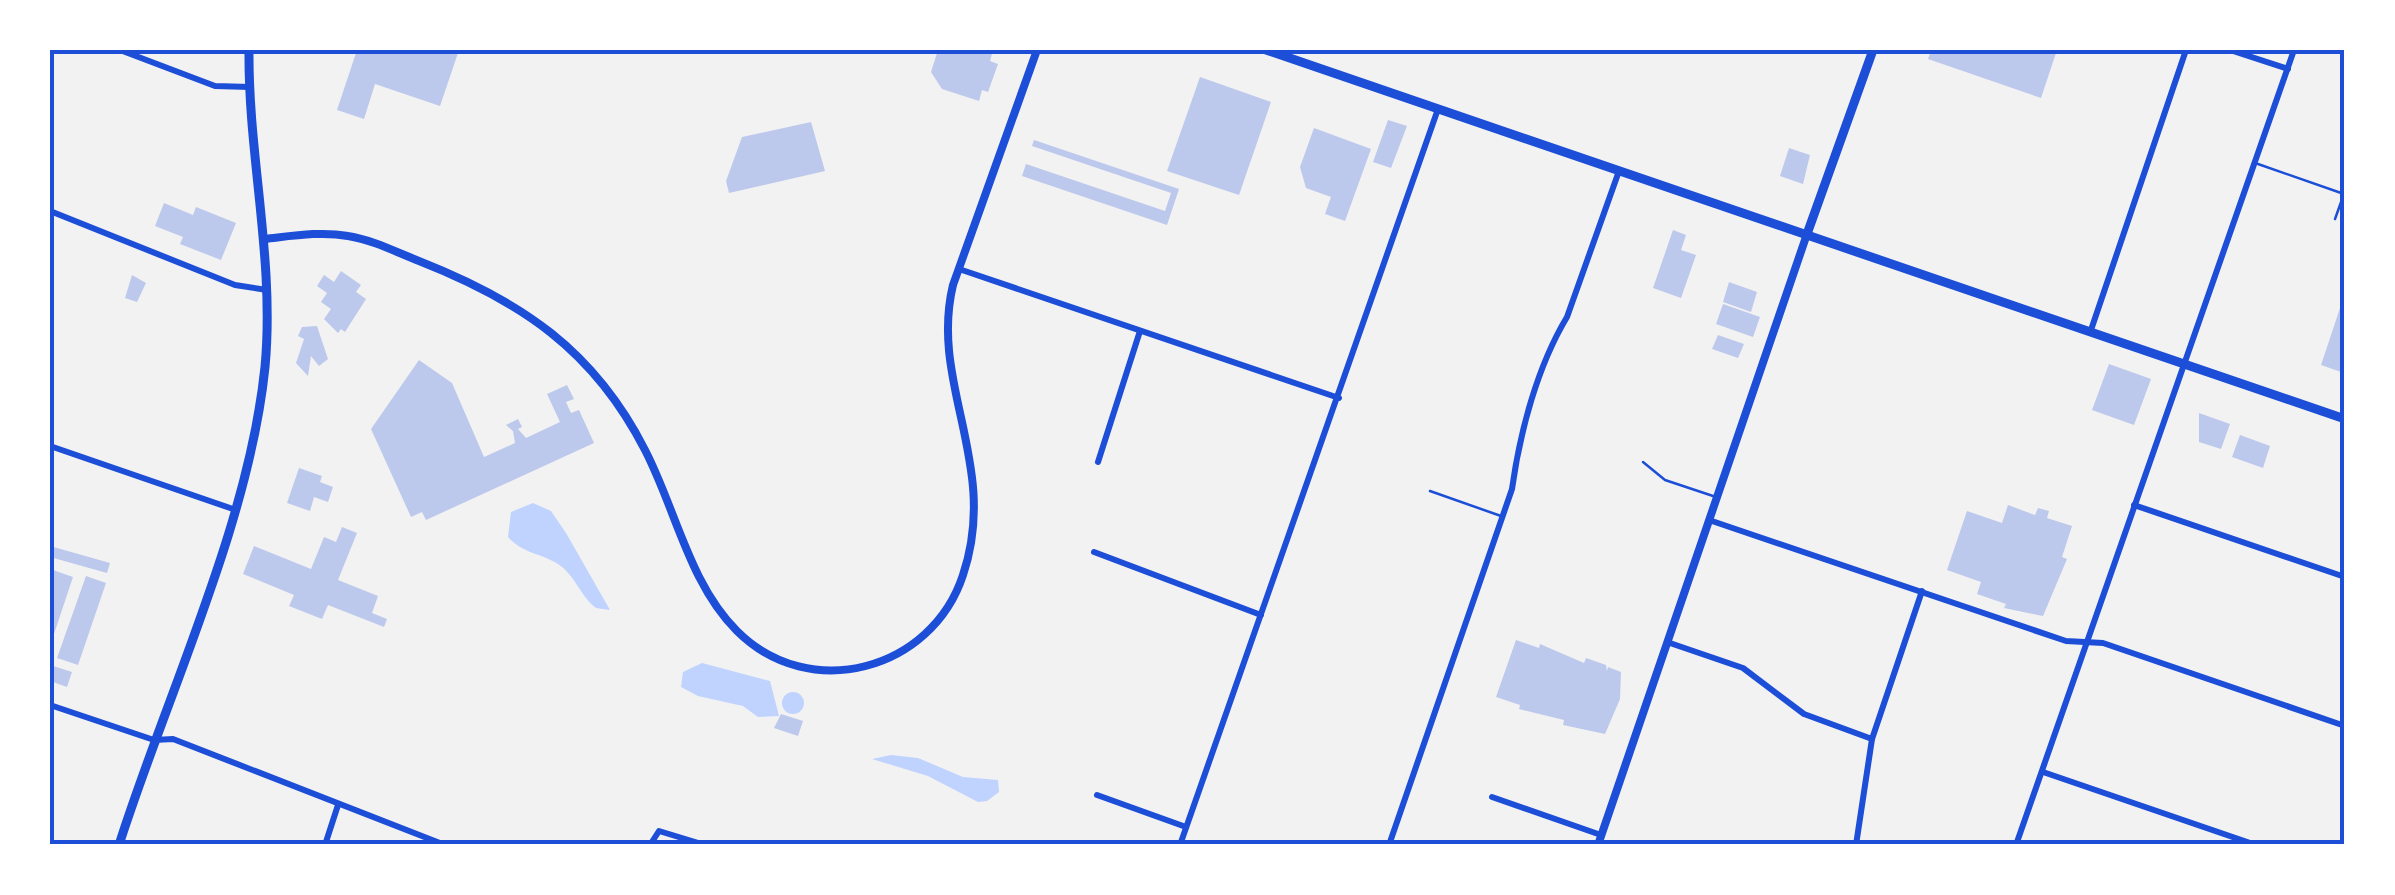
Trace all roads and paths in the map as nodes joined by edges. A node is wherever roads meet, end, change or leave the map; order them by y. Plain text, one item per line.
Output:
1 (120, 50) edge
2 (249, 50) edge
3 (1037, 50) edge
4 (1266, 50) edge
5 (1872, 50) edge
6 (2186, 50) edge
7 (2230, 50) edge
8 (2294, 50) edge
9 (2288, 69) junction
10 (250, 87) junction
11 (1438, 109) junction
12 (2257, 163) junction
13 (1619, 170) junction
14 (2344, 192) edge
15 (50, 212) edge
16 (2335, 219) dead end
17 (1807, 234) junction
18 (265, 239) junction
19 (959, 269) junction
20 (268, 290) junction
21 (2091, 330) junction
22 (1140, 331) junction
23 (2185, 362) junction
24 (1339, 398) junction
25 (2345, 419) edge
26 (50, 446) edge
27 (1098, 462) dead end
28 (1643, 462) dead end
29 (1430, 491) dead end
30 (1717, 498) junction
31 (2134, 504) junction
32 (236, 510) junction
33 (1503, 516) junction
34 (1709, 520) junction
35 (1094, 552) dead end
36 (2345, 577) edge
37 (1922, 591) junction
38 (1261, 614) junction
39 (1667, 642) junction
40 (2087, 642) junction
41 (50, 705) edge
42 (2345, 726) edge
43 (1872, 739) junction
44 (154, 740) junction
45 (2043, 772) junction
46 (1096, 795) dead end
47 (1492, 797) dead end
48 (338, 804) junction
49 (1186, 827) junction
50 (1601, 835) junction
51 (119, 845) edge
52 (325, 845) edge
53 (445, 845) edge
54 (650, 845) edge
55 (706, 845) edge
56 (1180, 845) edge
57 (1389, 845) edge
58 (1598, 845) edge
59 (1856, 845) edge
60 (2016, 845) edge
61 (2256, 845) edge

1 - 10 street
2 - 10 main road
3 - 19 street
4 - 11 main road
5 - 17 main road
6 - 21 street
7 - 9 street
8 - 9 street
9 - 12 street
10 - 18 main road
11 - 13 main road
11 - 24 street
12 - 14 lane
12 - 23 street
13 - 17 main road
13 - 33 street
14 - 16 lane
15 - 20 street
17 - 21 main road
17 - 30 street
18 - 19 street
18 - 20 main road
19 - 22 street
20 - 32 main road
21 - 23 main road
22 - 24 street
22 - 27 street
23 - 25 main road
23 - 31 street
24 - 38 street
26 - 32 street
28 - 30 lane
29 - 33 lane
30 - 34 street
31 - 36 street
31 - 40 street
32 - 44 main road
33 - 57 street
34 - 37 street
34 - 39 street
35 - 38 street
37 - 40 street
37 - 43 street
38 - 49 street
39 - 43 street
39 - 50 street
40 - 42 street
40 - 45 street
41 - 44 street
43 - 59 street
44 - 48 street
44 - 51 main road
45 - 60 street
45 - 61 street
46 - 49 street
47 - 50 street
48 - 52 street
48 - 53 street
49 - 56 street
50 - 58 street
54 - 55 street

